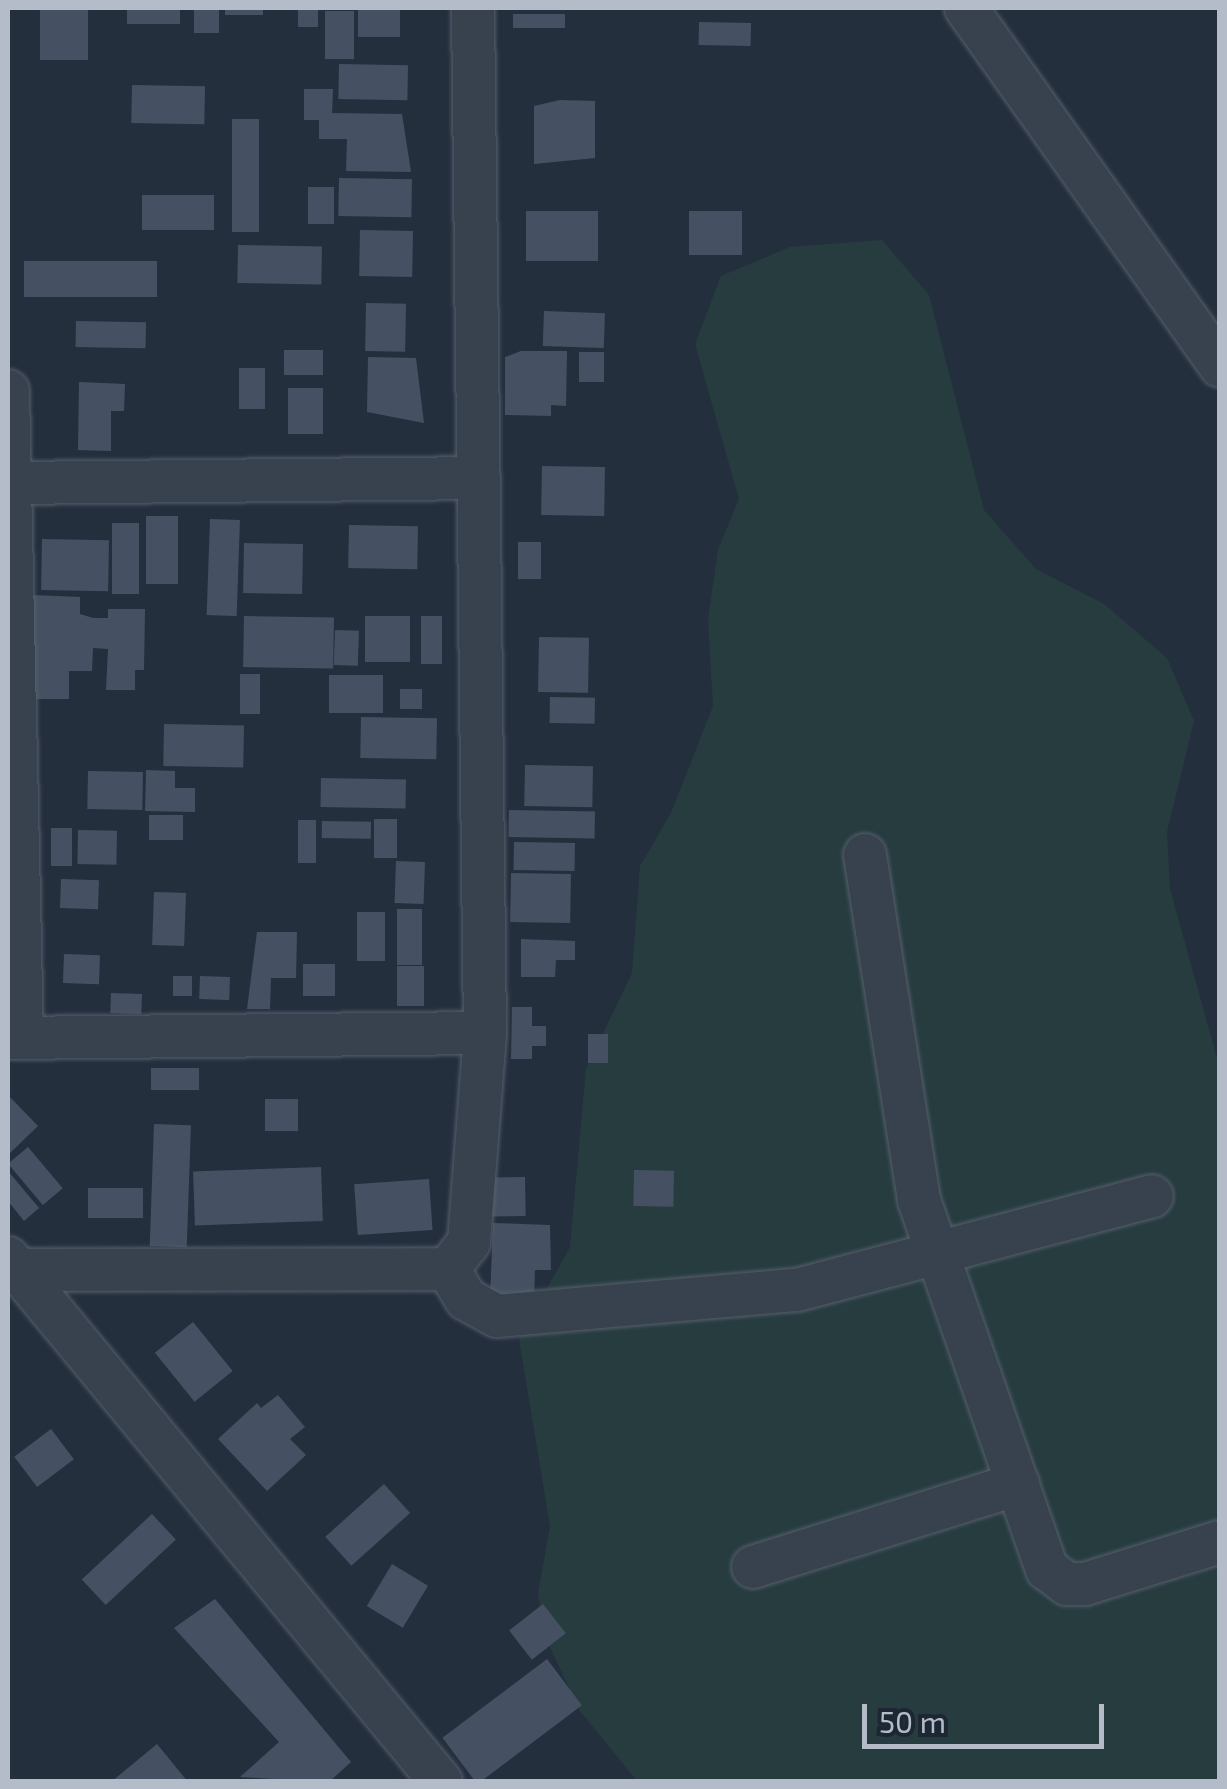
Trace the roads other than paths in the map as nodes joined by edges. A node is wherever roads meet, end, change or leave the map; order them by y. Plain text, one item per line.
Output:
1 (474, 8) edge
2 (966, 8) edge
3 (1220, 366) edge
4 (8, 391) edge
5 (479, 478) junction
6 (8, 483) edge
7 (865, 855) dead end
8 (485, 1033) junction
9 (14, 1038) edge
10 (1152, 1196) dead end
11 (934, 1254) junction
12 (11, 1266) edge
13 (448, 1269) junction
14 (1018, 1484) junction
15 (1220, 1542) edge
16 (752, 1568) dead end
17 (441, 1782) edge

1 - 5 street
2 - 3 street
4 - 6 street
5 - 6 street
5 - 8 street
6 - 9 street
7 - 11 street
8 - 9 street
8 - 13 street
10 - 11 street
11 - 13 street
11 - 14 street
12 - 13 street
12 - 17 street
14 - 15 street
14 - 16 street

